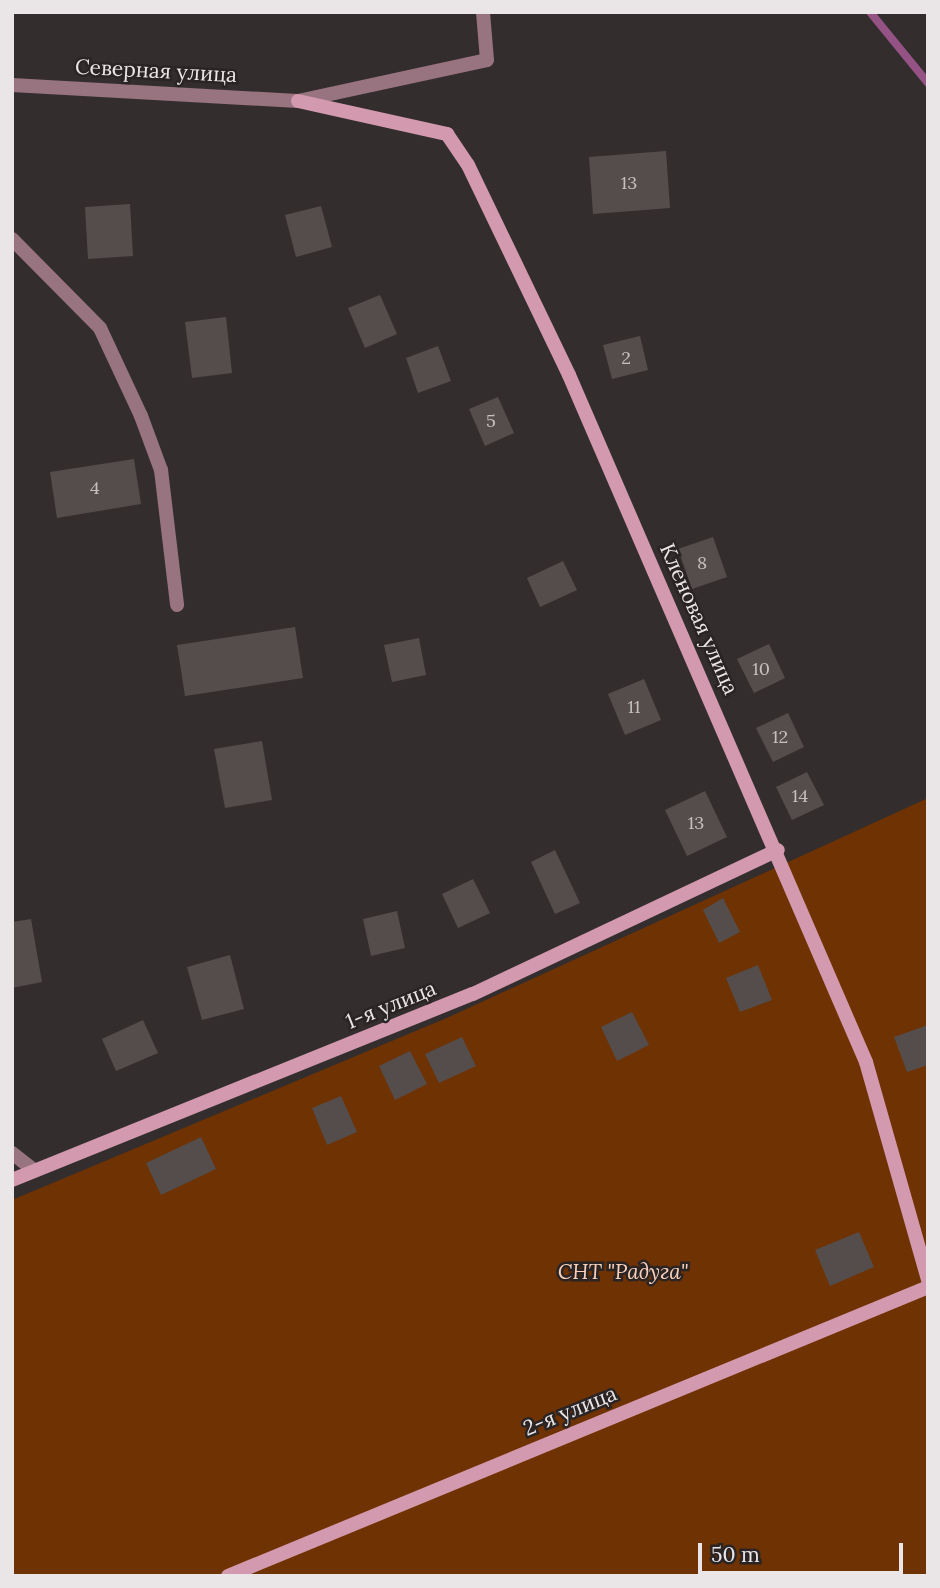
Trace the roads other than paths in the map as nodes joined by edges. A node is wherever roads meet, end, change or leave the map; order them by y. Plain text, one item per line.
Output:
1 (483, 12) edge
2 (12, 85) edge
3 (298, 101) junction
4 (12, 239) edge
5 (177, 605) dead end
6 (778, 850) junction
7 (12, 1153) edge
8 (34, 1170) junction
9 (12, 1180) edge
10 (928, 1280) edge
11 (928, 1287) edge
12 (228, 1576) edge

1 - 3 street, Северная улица
2 - 3 street, Северная улица
3 - 6 street, Кленовая улица
4 - 5 street
6 - 8 street, 1-я улица
6 - 10 street, Кленовая улица
7 - 8 street
8 - 9 street, 1-я улица
11 - 12 street, 2-я улица

